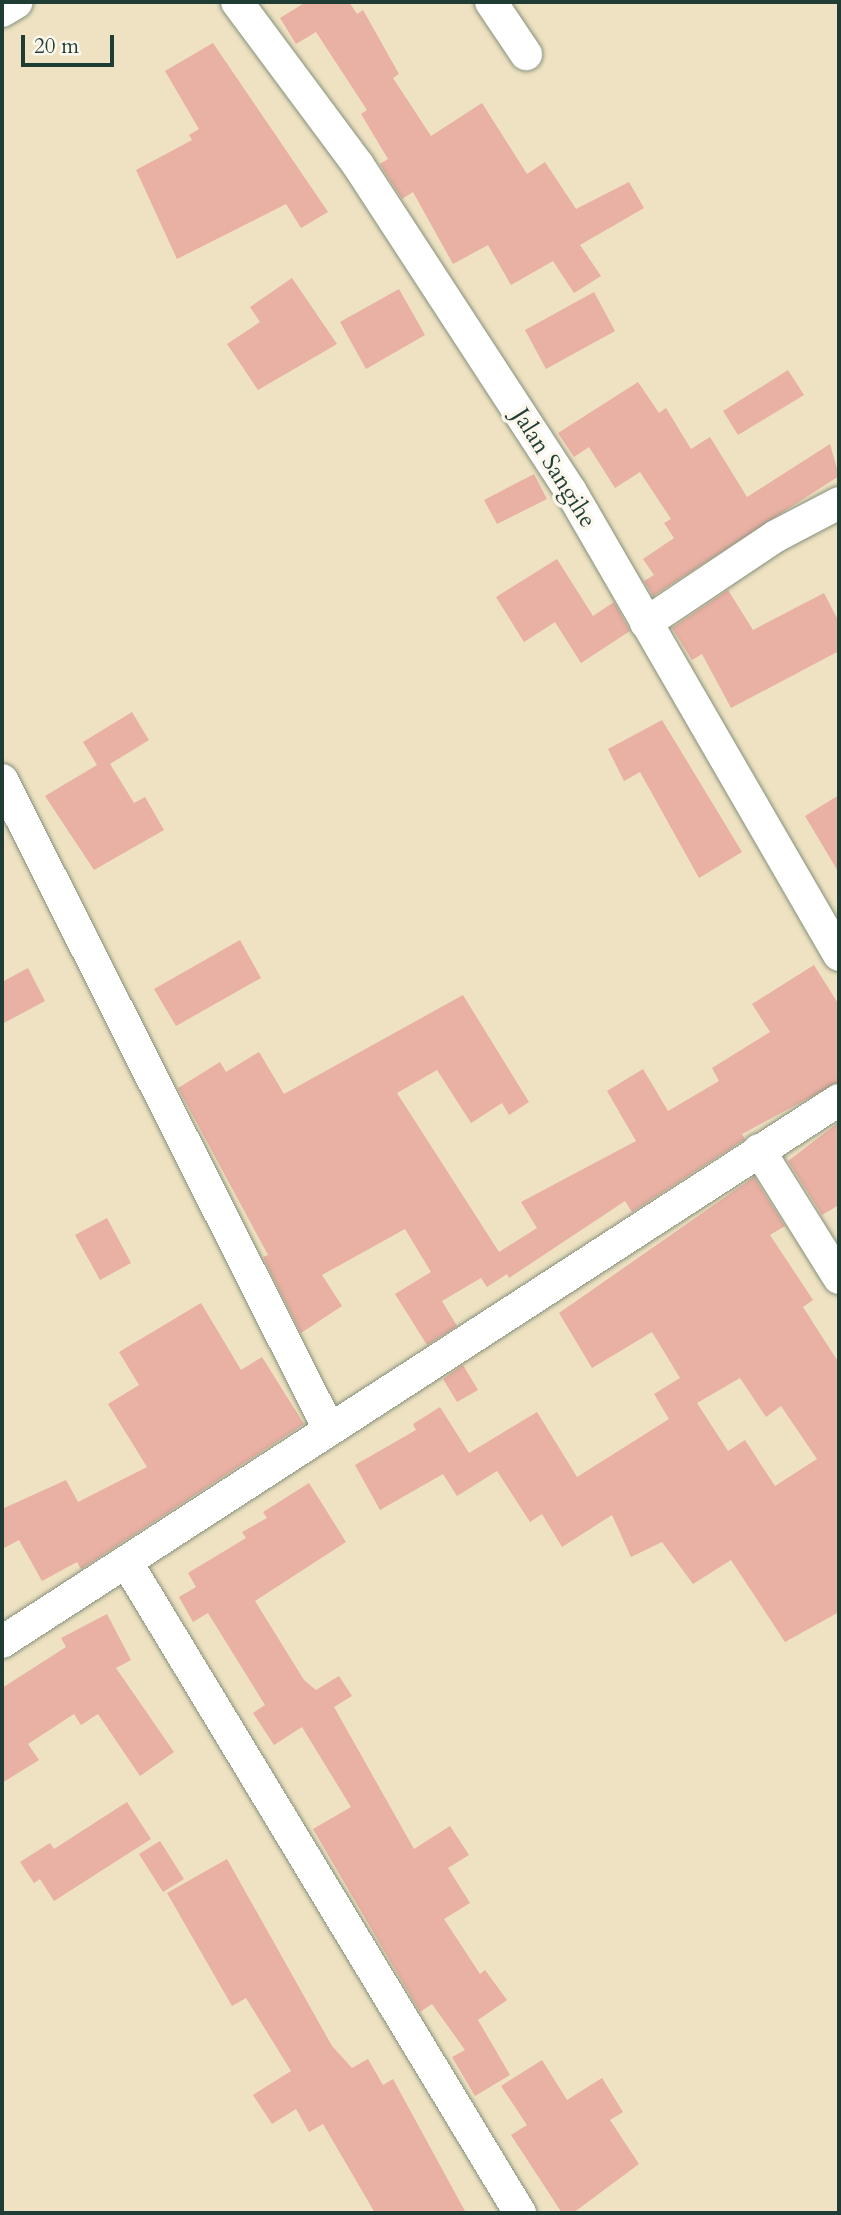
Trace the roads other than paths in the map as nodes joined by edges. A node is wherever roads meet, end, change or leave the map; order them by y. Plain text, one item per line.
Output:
1 (17, 2) edge
2 (237, 2) edge
3 (491, 2) edge
4 (2, 11) edge
5 (526, 54) dead end
6 (839, 503) edge
7 (646, 623) junction
8 (2, 780) edge
9 (839, 955) edge
10 (839, 1100) edge
11 (759, 1150) junction
12 (839, 1278) edge
13 (329, 1429) junction
14 (127, 1563) junction
15 (2, 1642) edge
16 (520, 2213) edge

1 - 4 street
2 - 7 street, Jalan Sangihe
3 - 5 street
6 - 7 street
7 - 9 street, Jalan Sangihe
8 - 13 street
10 - 11 street
11 - 12 street
11 - 13 street
13 - 14 street
14 - 15 street
14 - 16 street

